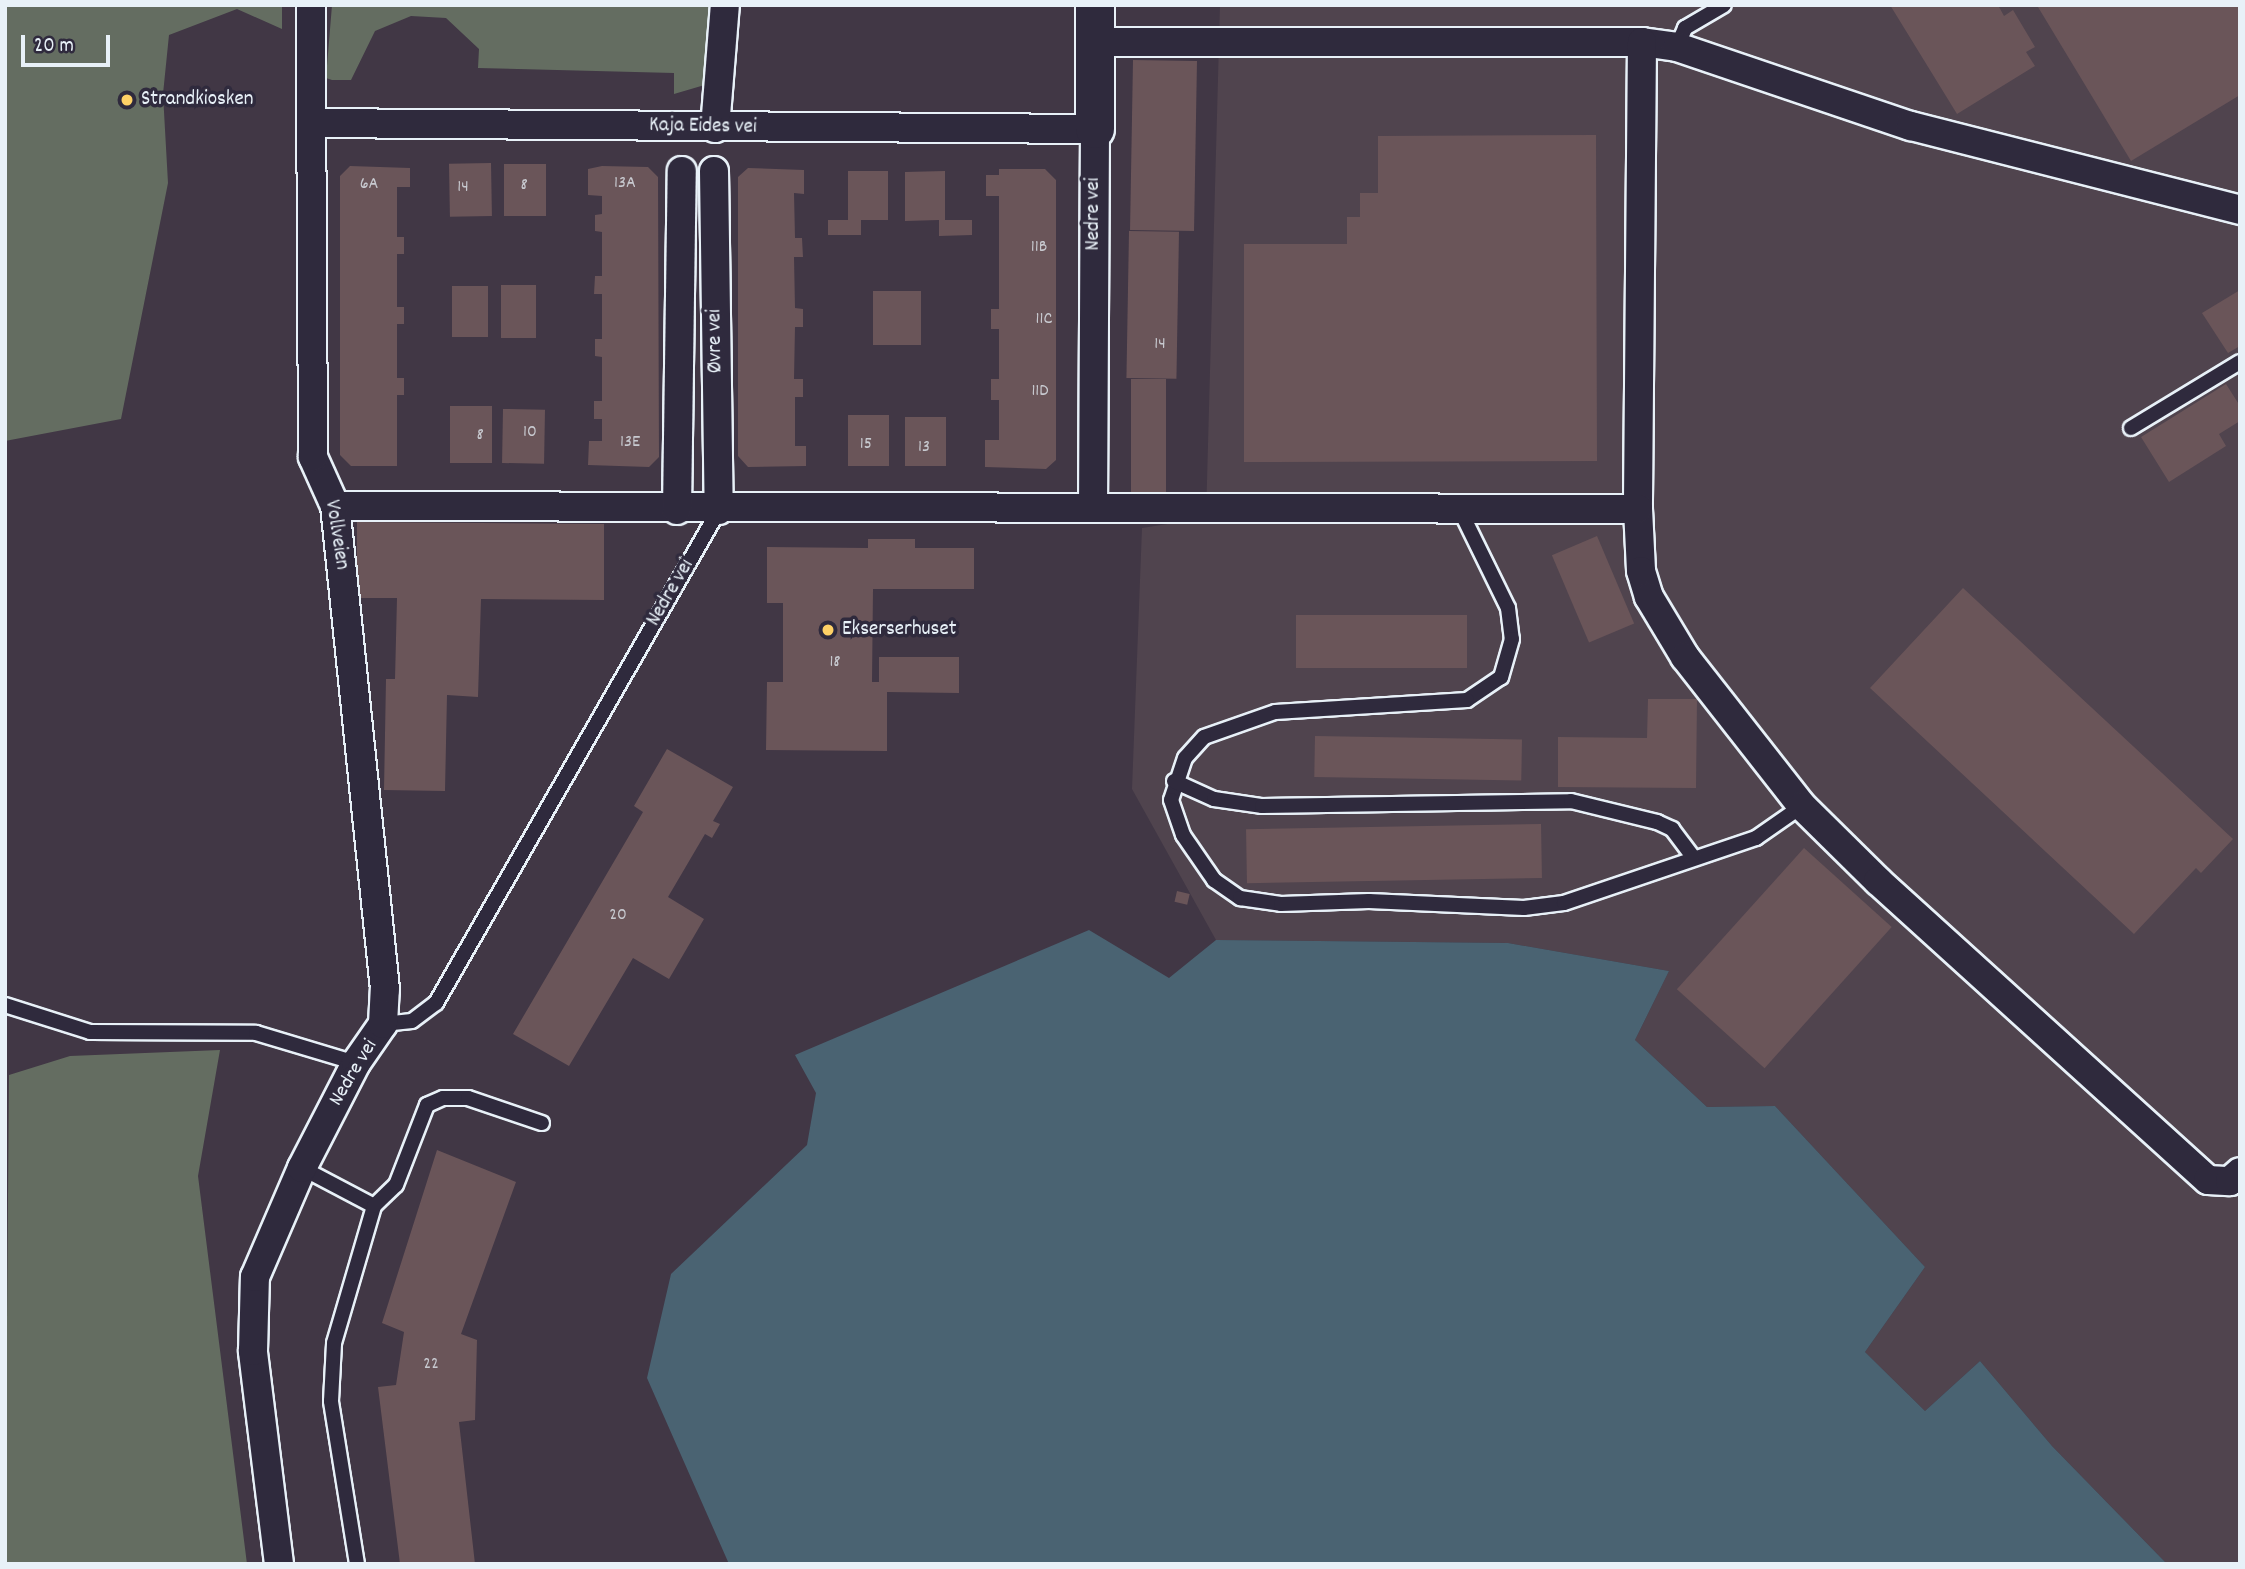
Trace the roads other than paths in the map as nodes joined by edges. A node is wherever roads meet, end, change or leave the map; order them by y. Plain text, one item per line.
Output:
1 (311, 5) edge
2 (725, 5) edge
3 (1095, 5) edge
4 (1724, 5) edge
5 (1642, 41) junction
6 (1095, 43) junction
7 (1677, 47) junction
8 (312, 123) junction
9 (715, 128) junction
10 (1095, 129) junction
11 (682, 171) dead end
12 (714, 171) dead end
13 (2240, 210) edge
14 (2240, 362) edge
15 (2131, 428) dead end
16 (335, 506) junction
17 (1093, 506) junction
18 (1459, 508) junction
19 (1638, 509) junction
20 (677, 510) junction
21 (719, 510) junction
22 (1174, 781) junction
23 (1802, 806) junction
24 (1692, 856) junction
25 (5, 1005) edge
26 (383, 1024) junction
27 (356, 1063) junction
28 (541, 1123) dead end
29 (302, 1168) junction
30 (2240, 1172) edge
31 (374, 1206) junction
32 (279, 1564) edge
33 (357, 1564) edge

1 - 8 street, Vollveien
2 - 9 street
3 - 6 main road, Nedre vei
4 - 7 lane
5 - 6 street
5 - 7 street
5 - 19 street
6 - 10 main road, Nedre vei
7 - 13 street
8 - 9 street, Kaja Eides vei
8 - 16 street, Vollveien
9 - 10 street, Kaja Eides vei
10 - 17 street, Nedre vei
11 - 20 street, Øvre vei
12 - 21 street, Øvre vei
14 - 15 lane
16 - 20 street
16 - 26 street, Vollveien
17 - 18 street
17 - 21 street
18 - 19 street
18 - 22 lane
19 - 23 street
20 - 21 street
21 - 26 lane, Nedre vei
22 - 24 lane
22 - 24 lane
23 - 24 lane
23 - 30 street
25 - 27 lane
26 - 27 street, Nedre vei
27 - 29 street, Nedre vei
28 - 31 lane
29 - 31 lane
29 - 32 street, Nedre vei
31 - 33 lane

